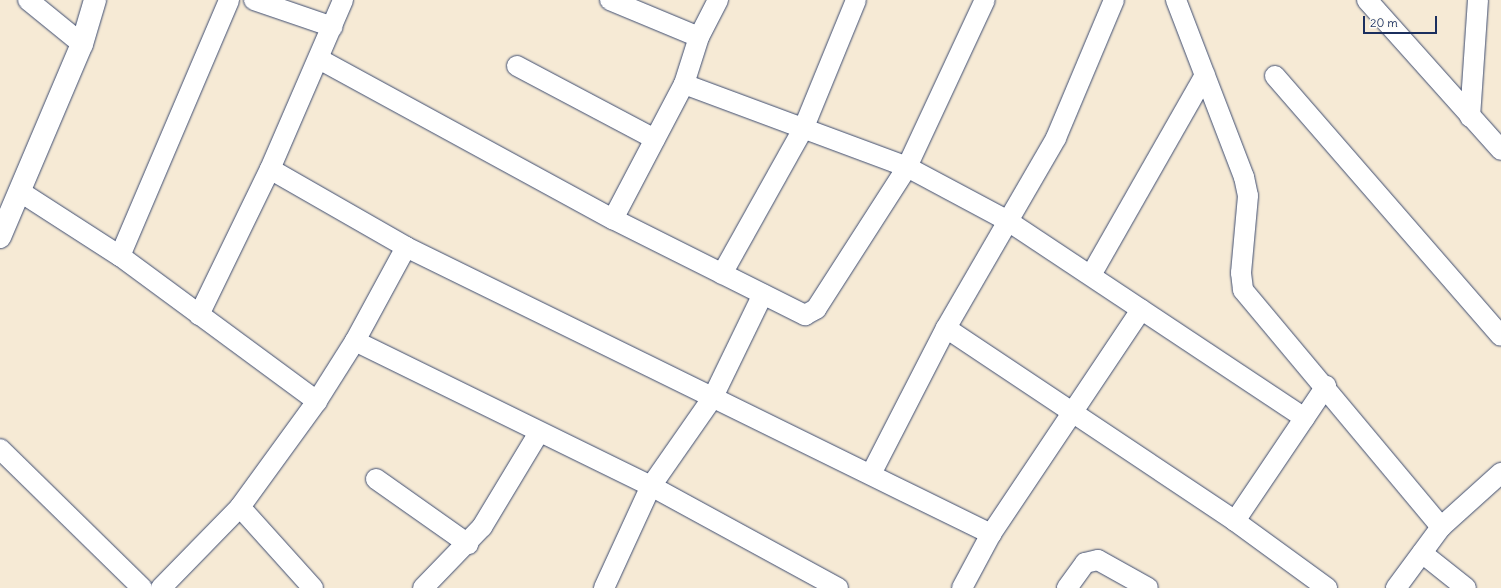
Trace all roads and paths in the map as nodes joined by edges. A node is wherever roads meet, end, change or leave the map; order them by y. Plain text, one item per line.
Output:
1 (28, 0) edge
2 (95, 0) edge
3 (229, 0) edge
4 (254, 0) edge
5 (343, 0) edge
6 (610, 0) edge
7 (718, 0) edge
8 (856, 0) edge
9 (985, 0) edge
10 (1114, 0) edge
11 (1176, 0) edge
12 (1367, 0) edge
13 (1478, 0) edge
14 (333, 27) junction
15 (700, 37) junction
16 (82, 44) junction
17 (319, 59) junction
18 (517, 66) dead end
19 (1205, 74) junction
20 (1275, 76) dead end
21 (684, 84) junction
22 (1470, 116) junction
23 (804, 127) junction
24 (655, 139) junction
25 (1501, 150) edge
26 (907, 167) junction
27 (270, 169) junction
28 (19, 191) junction
29 (613, 219) junction
30 (1008, 221) junction
31 (0, 237) edge
32 (406, 247) junction
33 (120, 256) junction
34 (722, 274) junction
35 (1091, 275) junction
36 (763, 294) junction
37 (1141, 310) junction
38 (199, 315) junction
39 (946, 328) junction
40 (1501, 336) edge
41 (355, 341) junction
42 (1326, 386) junction
43 (713, 397) junction
44 (317, 401) junction
45 (1070, 414) junction
46 (1304, 418) junction
47 (538, 434) junction
48 (0, 449) edge
49 (1501, 472) edge
50 (871, 474) junction
51 (376, 478) dead end
52 (651, 486) junction
53 (240, 507) junction
54 (1235, 521) junction
55 (1441, 527) junction
56 (991, 534) junction
57 (468, 544) junction
58 (1422, 554) junction
59 (142, 588) edge
60 (161, 588) edge
61 (313, 588) edge
62 (423, 588) edge
63 (604, 588) edge
64 (838, 588) edge
65 (962, 588) edge
66 (1068, 588) edge
67 (1148, 588) edge
68 (1327, 588) edge
69 (1396, 588) edge
70 (1466, 588) edge

1 - 16 street
2 - 16 street
3 - 33 street
4 - 14 street
5 - 14 street
6 - 15 street
7 - 15 street
8 - 23 street
9 - 26 street
10 - 30 street
11 - 19 street
12 - 22 street
13 - 22 street
14 - 17 street
15 - 21 street
16 - 28 street
17 - 27 street
17 - 29 street
18 - 24 street
19 - 35 street
19 - 42 street
20 - 40 street
21 - 23 street
21 - 24 street
22 - 25 street
23 - 26 street
23 - 34 street
24 - 29 street
26 - 30 street
26 - 36 street
27 - 32 street
27 - 38 street
28 - 31 street
28 - 33 street
29 - 34 street
30 - 35 street
30 - 39 street
32 - 41 street
32 - 43 street
33 - 38 street
34 - 36 street
35 - 37 street
36 - 43 street
37 - 45 street
37 - 46 street
38 - 44 street
39 - 45 street
39 - 50 street
41 - 44 street
41 - 47 street
42 - 46 street
42 - 55 street
43 - 50 street
43 - 52 street
44 - 53 street
45 - 54 street
45 - 56 street
46 - 54 street
47 - 52 street
47 - 57 street
48 - 59 street
49 - 55 street
50 - 56 street
51 - 57 street
52 - 63 street
52 - 64 street
53 - 60 street
53 - 61 street
54 - 68 street
55 - 58 street
56 - 65 street
57 - 62 street
58 - 69 street
58 - 70 street
66 - 67 street

